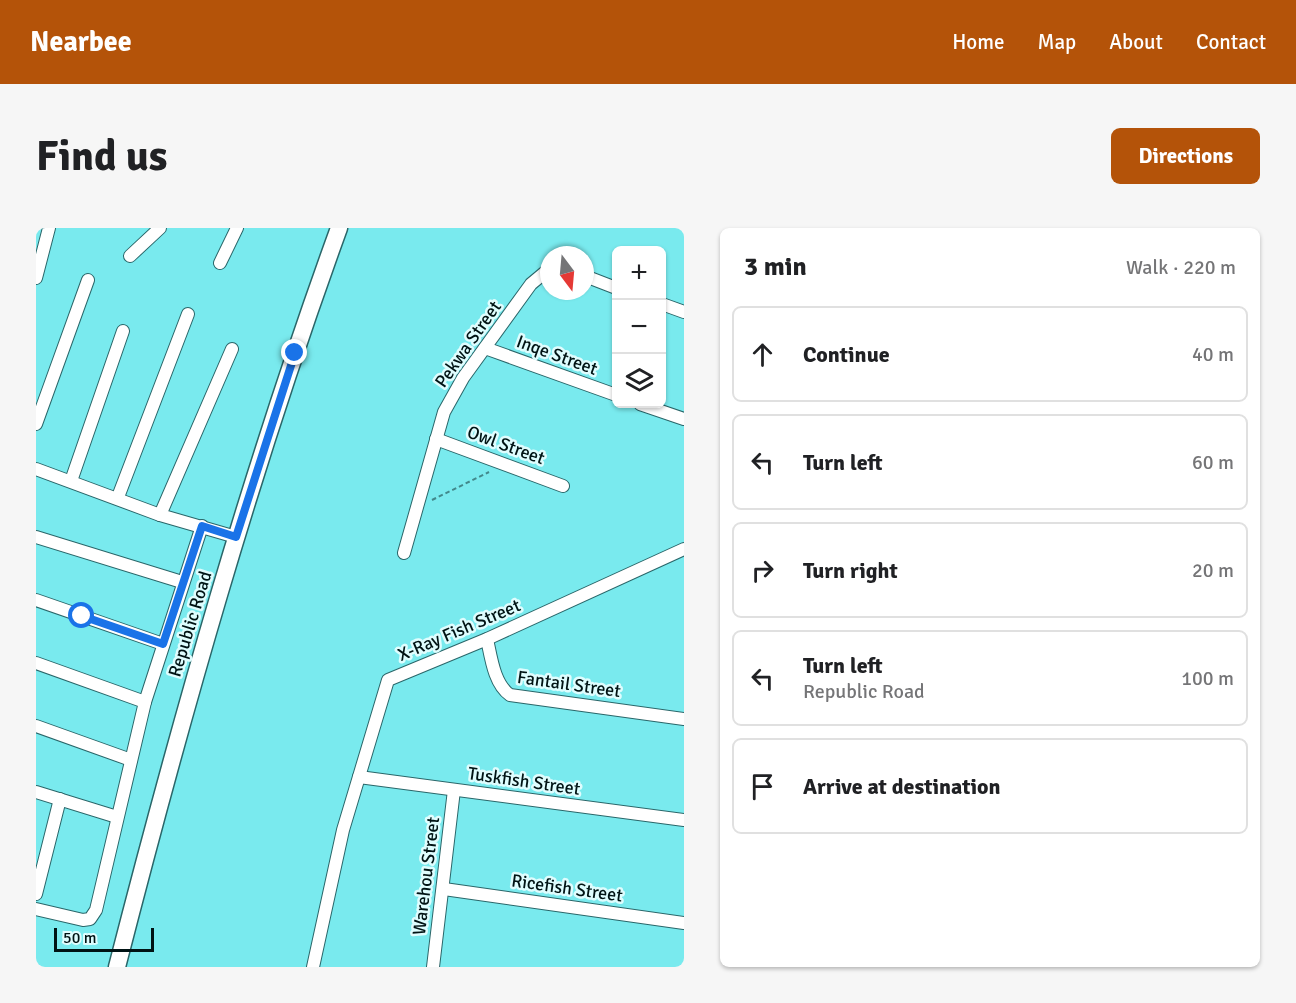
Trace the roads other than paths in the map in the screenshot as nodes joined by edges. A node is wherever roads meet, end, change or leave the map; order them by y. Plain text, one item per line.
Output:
1 (49, 228) edge
2 (160, 228) edge
3 (237, 228) edge
4 (339, 228) edge
5 (130, 256) dead end
6 (220, 263) dead end
7 (540, 276) edge
8 (36, 278) edge
9 (594, 279) edge
10 (88, 280) dead end
11 (612, 286) edge
12 (666, 305) edge
13 (684, 312) edge
14 (188, 314) dead end
15 (123, 331) dead end
16 (485, 348) junction
17 (232, 350) dead end
18 (612, 394) edge
19 (652, 408) edge
20 (684, 419) edge
21 (36, 423) edge
22 (436, 439) junction
23 (36, 469) edge
24 (71, 481) junction
25 (563, 486) dead end
26 (118, 497) junction
27 (159, 515) junction
28 (202, 526) junction
29 (36, 537) edge
30 (236, 537) junction
31 (684, 549) edge
32 (404, 553) dead end
33 (182, 582) junction
34 (36, 600) edge
35 (487, 639) junction
36 (163, 644) junction
37 (36, 663) edge
38 (145, 702) junction
39 (684, 719) edge
40 (36, 726) edge
41 (131, 760) junction
42 (359, 777) junction
43 (454, 790) junction
44 (36, 792) edge
45 (60, 799) junction
46 (117, 817) junction
47 (684, 820) edge
48 (444, 889) junction
49 (36, 894) edge
50 (36, 909) edge
51 (684, 923) edge
52 (117, 967) edge
53 (313, 967) edge
54 (433, 967) edge

1 - 8 street
2 - 5 street
3 - 6 street
4 - 30 street, Republic Road
7 - 16 street, Pekwa Street
9 - 11 street
10 - 21 street
12 - 13 street
14 - 26 street
15 - 24 street
16 - 18 street, Inqe Street
16 - 22 street, Pekwa Street
17 - 27 street
19 - 20 street
22 - 25 street, Owl Street
22 - 32 street, Pekwa Street
23 - 24 street
24 - 26 street
26 - 27 street
27 - 28 street
28 - 30 street
28 - 33 street
29 - 33 street
30 - 52 street, Republic Road
31 - 35 street, X-Ray Fish Street
33 - 36 street
34 - 36 street
35 - 39 street, Fantail Street
35 - 42 street, X-Ray Fish Street
36 - 38 street
37 - 38 street
38 - 41 street
40 - 41 street
41 - 46 street
42 - 43 street, Tuskfish Street
42 - 53 street, X-Ray Fish Street
43 - 47 street, Tuskfish Street
43 - 48 street, Warehou Street
44 - 45 street
45 - 46 street
45 - 49 street
46 - 50 street
48 - 51 street, Ricefish Street
48 - 54 street, Warehou Street

